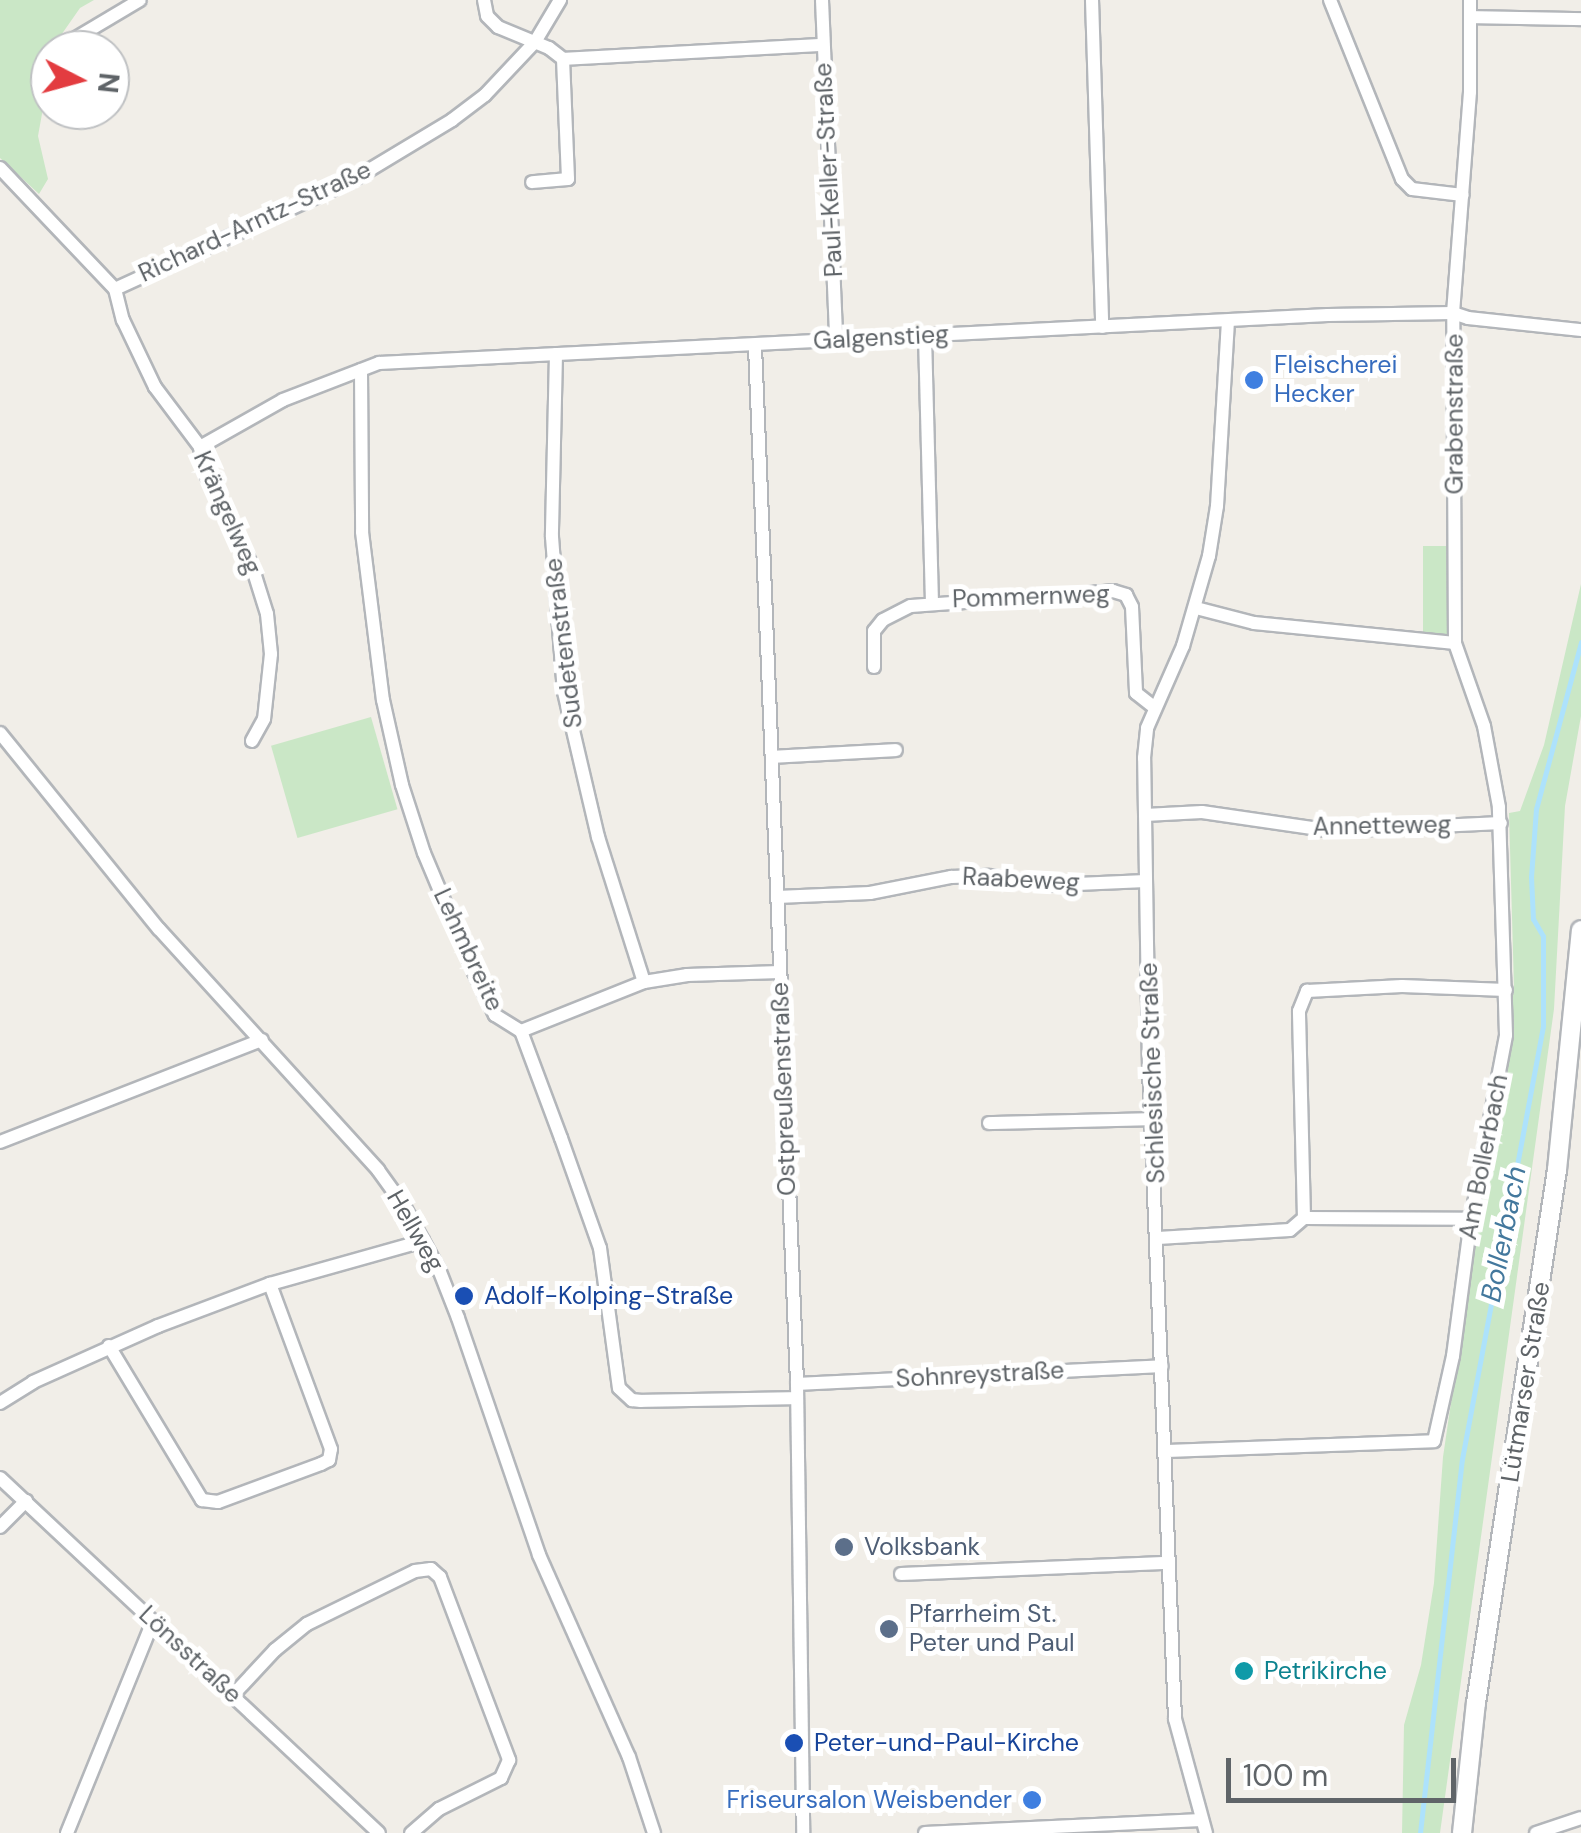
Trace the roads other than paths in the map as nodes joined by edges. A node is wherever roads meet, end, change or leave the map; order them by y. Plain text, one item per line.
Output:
1 (140, 0) edge
2 (484, 0) edge
3 (560, 0) edge
4 (822, 0) edge
5 (1092, 0) edge
6 (1330, 0) edge
7 (1470, 0) edge
8 (1472, 17) junction
9 (1581, 19) edge
10 (89, 30) edge
11 (535, 42) junction
12 (823, 45) junction
13 (563, 58) junction
14 (0, 168) edge
15 (532, 182) dead end
16 (1464, 195) junction
17 (115, 289) junction
18 (1453, 312) junction
19 (1228, 321) junction
20 (1102, 327) junction
21 (1581, 330) edge
22 (924, 336) junction
23 (836, 340) junction
24 (755, 346) junction
25 (556, 354) junction
26 (360, 370) junction
27 (200, 447) junction
28 (932, 601) junction
29 (1196, 608) junction
30 (1455, 643) junction
31 (874, 667) dead end
32 (1154, 708) junction
33 (0, 732) edge
34 (252, 741) dead end
35 (896, 750) dead end
36 (772, 757) junction
37 (1146, 815) junction
38 (1500, 823) junction
39 (1146, 882) junction
40 (778, 898) junction
41 (1581, 930) edge
42 (780, 972) junction
43 (644, 982) junction
44 (1506, 990) junction
45 (521, 1031) junction
46 (262, 1040) junction
47 (1151, 1118) junction
48 (989, 1123) dead end
49 (0, 1142) edge
50 (1304, 1218) junction
51 (1470, 1219) junction
52 (1158, 1238) junction
53 (423, 1241) junction
54 (270, 1284) junction
55 (109, 1346) junction
56 (1162, 1366) junction
57 (798, 1391) junction
58 (0, 1403) edge
59 (1166, 1452) junction
60 (0, 1478) edge
61 (26, 1502) junction
62 (0, 1527) edge
63 (1169, 1563) junction
64 (901, 1574) dead end
65 (153, 1622) junction
66 (232, 1695) junction
67 (1581, 1818) edge
68 (1203, 1827) edge
69 (66, 1833) edge
70 (379, 1833) edge
71 (411, 1833) edge
72 (654, 1833) edge
73 (803, 1833) edge
74 (925, 1833) edge
75 (1462, 1833) edge
76 (1536, 1833) edge

1 - 10 street
2 - 11 street
3 - 11 street, Richard-Arntz-Straße
4 - 12 street, Paul-Keller-Straße
5 - 20 street
6 - 16 street
7 - 8 street, Grabenstraße
8 - 9 street
8 - 16 street, Grabenstraße
11 - 13 street
11 - 17 street, Richard-Arntz-Straße
12 - 13 street
12 - 23 street, Paul-Keller-Straße
13 - 15 street
14 - 17 street, Krängelweg
16 - 18 street, Grabenstraße
17 - 27 street, Krängelweg
18 - 19 street, Galgenstieg
18 - 21 street, Galgenstieg
18 - 30 street, Grabenstraße
19 - 20 street, Galgenstieg
19 - 29 street, Schlesische Straße
20 - 22 street, Galgenstieg
22 - 23 street, Galgenstieg
22 - 28 street, Pommernweg
23 - 24 street, Galgenstieg
24 - 25 street, Galgenstieg
24 - 36 street, Ostpreußenstraße
25 - 26 street, Galgenstieg
25 - 43 street, Sudetenstraße
26 - 27 street, Galgenstieg
26 - 45 street, Lehmbreite
27 - 34 street, Krängelweg
28 - 31 street, Pommernweg
28 - 32 street, Pommernweg
29 - 30 street
29 - 32 street, Schlesische Straße
30 - 38 street, Grabenstraße
32 - 37 street, Schlesische Straße
33 - 46 street, Hellweg
35 - 36 street
36 - 40 street, Ostpreußenstraße
37 - 38 street, Annetteweg
37 - 39 street, Schlesische Straße
38 - 44 street, Am Bollerbach
39 - 40 street, Raabeweg
39 - 47 street, Schlesische Straße
40 - 42 street, Ostpreußenstraße
41 - 75 main road, Lütmarser Straße
42 - 43 street
42 - 57 street, Ostpreußenstraße
43 - 45 street
44 - 50 street
44 - 51 street, Am Bollerbach
45 - 57 street, Lehmbreite
46 - 49 street
46 - 53 street, Hellweg
47 - 48 street
47 - 52 street, Schlesische Straße
50 - 51 street
50 - 52 street
51 - 59 street, Am Bollerbach
52 - 56 street, Schlesische Straße
53 - 54 street
53 - 72 street, Hellweg
54 - 55 street
54 - 55 street
55 - 58 street
56 - 57 street, Sohnreystraße
56 - 59 street, Schlesische Straße
57 - 73 street, Ostpreußenstraße
59 - 63 street, Schlesische Straße
60 - 61 street, Lönsstraße
61 - 62 street
61 - 65 street, Lönsstraße
63 - 64 street
63 - 68 street, Schlesische Straße
65 - 66 street, Lönsstraße
65 - 69 street
66 - 70 street, Lönsstraße
66 - 71 street
67 - 76 street
68 - 74 street

